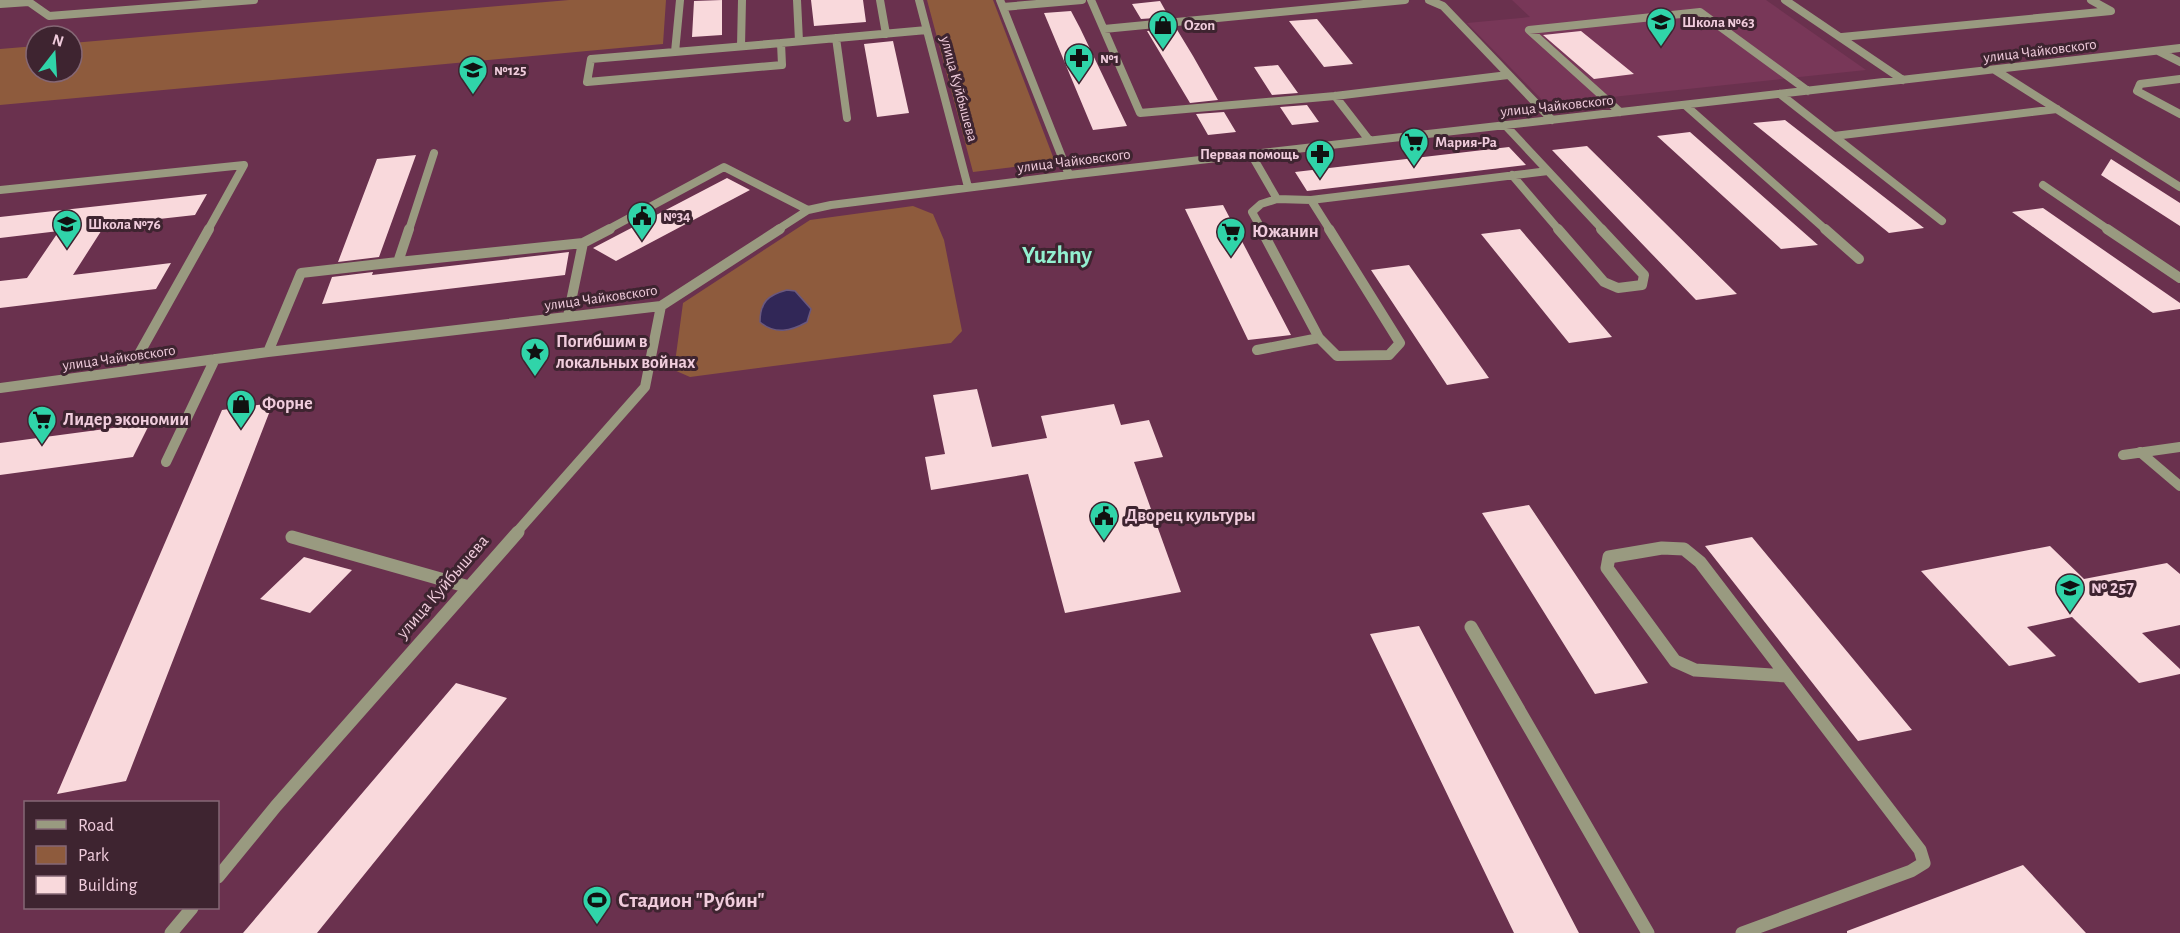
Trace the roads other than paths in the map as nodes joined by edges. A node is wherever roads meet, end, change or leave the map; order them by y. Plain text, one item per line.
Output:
1 (139, 0) edge
2 (254, 0) edge
3 (680, 0) edge
4 (742, 0) edge
5 (796, 0) edge
6 (880, 0) edge
7 (919, 0) edge
8 (1082, 0) edge
9 (1091, 0) edge
10 (1405, 0) edge
11 (1429, 0) edge
12 (1785, 0) edge
13 (2091, 0) edge
14 (0, 4) edge
15 (1002, 4) edge
16 (131, 9) junction
17 (1104, 29) junction
18 (927, 30) junction
19 (886, 34) junction
20 (1842, 37) junction
21 (836, 38) junction
22 (799, 41) junction
23 (781, 43) junction
24 (741, 46) junction
25 (2180, 48) edge
26 (2158, 51) junction
27 (675, 52) junction
28 (2180, 62) edge
29 (1995, 70) junction
30 (1508, 75) junction
31 (2180, 79) edge
32 (1903, 80) junction
33 (1808, 91) junction
34 (1780, 94) junction
35 (1335, 96) junction
36 (1685, 105) junction
37 (2057, 109) junction
38 (1620, 112) junction
39 (2180, 114) edge
40 (848, 118) dead end
41 (1552, 120) junction
42 (1505, 125) junction
43 (1834, 136) junction
44 (1370, 140) junction
45 (434, 153) dead end
46 (1251, 154) junction
47 (1548, 171) junction
48 (1069, 175) junction
49 (1512, 175) junction
50 (2043, 185) dead end
51 (968, 187) junction
52 (2180, 187) edge
53 (0, 189) edge
54 (1277, 199) junction
55 (1311, 200) junction
56 (808, 210) junction
57 (1942, 221) dead end
58 (583, 243) junction
59 (1859, 259) dead end
60 (398, 262) junction
61 (2180, 278) edge
62 (661, 306) junction
63 (568, 316) junction
64 (1319, 338) junction
65 (1257, 350) dead end
66 (268, 352) junction
67 (215, 359) junction
68 (130, 370) junction
69 (0, 388) edge
70 (2180, 447) edge
71 (2140, 453) junction
72 (2123, 455) dead end
73 (166, 462) dead end
74 (2180, 486) edge
75 (292, 537) dead end
76 (469, 587) junction
77 (1471, 627) dead end
78 (1787, 676) junction
79 (219, 876) edge
80 (191, 909) edge
81 (171, 933) edge
82 (1648, 933) edge
83 (1742, 933) edge

1 - 16 street
2 - 16 street
3 - 27 street
4 - 24 street
5 - 22 street
6 - 19 street
7 - 18 street, улица Куйбышева
8 - 15 street
9 - 17 street
10 - 17 street
11 - 30 street
12 - 20 street
13 - 20 street
14 - 16 street
15 - 48 street
17 - 35 street
18 - 19 street
18 - 51 street, улица Куйбышева
19 - 21 street
20 - 32 street
21 - 22 street
21 - 40 street
22 - 23 street
23 - 24 street
23 - 27 street
24 - 27 street
25 - 26 street, улица Чайковского
26 - 28 street
26 - 29 street, улица Чайковского
29 - 32 street, улица Чайковского
29 - 37 street
30 - 35 street
30 - 41 street
31 - 39 street
32 - 33 street, улица Чайковского
33 - 34 street, улица Чайковского
33 - 38 street
34 - 36 street, улица Чайковского
34 - 43 street
35 - 44 street
36 - 38 street, улица Чайковского
36 - 59 street
37 - 43 street
37 - 52 street
38 - 41 street, улица Чайковского
41 - 42 street, улица Чайковского
42 - 44 street, улица Чайковского
42 - 47 street
43 - 57 street
44 - 46 street, улица Чайковского
45 - 60 street
46 - 48 street, улица Чайковского
46 - 54 street
47 - 49 street
47 - 49 street
48 - 51 street, улица Чайковского
49 - 55 street
50 - 61 street
51 - 56 street, улица Чайковского
53 - 68 street
54 - 55 street
54 - 64 street
55 - 64 street
56 - 58 street
56 - 62 street, улица Чайковского
58 - 60 street
58 - 63 street
60 - 66 street
62 - 63 street, улица Чайковского
62 - 76 street, улица Куйбышева
63 - 66 street, улица Чайковского
64 - 65 street
66 - 67 street, улица Чайковского
67 - 68 street, улица Чайковского
67 - 73 street
68 - 69 street, улица Чайковского
70 - 71 street
71 - 72 street
71 - 74 street
75 - 76 street
76 - 79 street, улица Куйбышева
77 - 82 street
78 - 78 street
78 - 83 street
80 - 81 street

